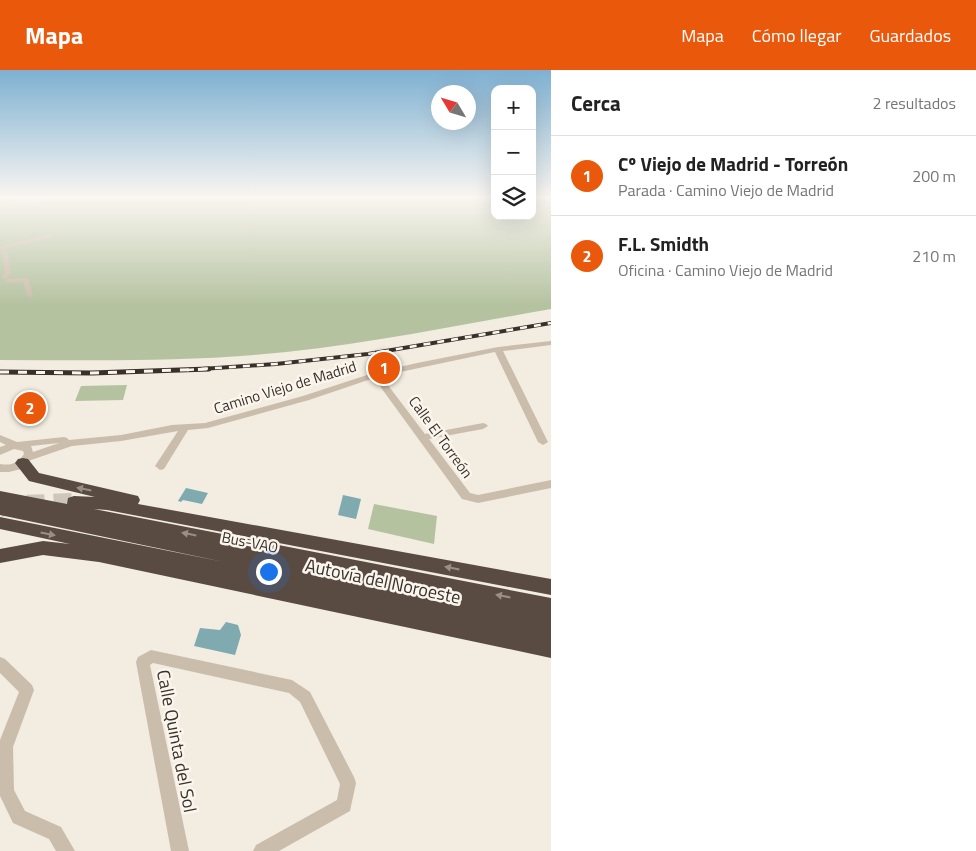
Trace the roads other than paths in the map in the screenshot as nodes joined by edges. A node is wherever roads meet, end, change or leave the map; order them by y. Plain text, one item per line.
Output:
1 (49, 236) dead end
2 (2, 250) edge
3 (3, 279) edge
4 (30, 296) dead end
5 (551, 343) edge
6 (498, 349) junction
7 (376, 375) junction
8 (483, 426) dead end
9 (186, 427) junction
10 (0, 438) edge
11 (423, 438) junction
12 (85, 441) junction
13 (543, 442) dead end
14 (17, 446) junction
15 (0, 452) edge
16 (26, 460) junction
17 (160, 466) dead end
18 (0, 468) edge
19 (551, 484) edge
20 (0, 497) edge
21 (74, 502) tunnel mouth
22 (0, 510) edge
23 (0, 523) edge
24 (220, 525) junction
25 (0, 556) edge
26 (551, 587) edge
27 (551, 606) edge
28 (551, 621) edge
29 (551, 637) edge
30 (551, 649) edge
31 (0, 664) edge
32 (66, 851) edge
33 (180, 851) edge
34 (262, 851) edge

1 - 2 street
2 - 3 street
3 - 4 street
5 - 6 street, Camino Viejo de Madrid
6 - 7 street, Camino Viejo de Madrid
6 - 13 street
7 - 9 street, Camino Viejo de Madrid
7 - 11 street, Calle El Torreón
8 - 11 street
9 - 12 street, Camino Viejo de Madrid
9 - 17 street
10 - 14 street
11 - 19 street, Calle El Torreón
12 - 14 street, Camino Viejo de Madrid
12 - 16 street, Camino Viejo de Madrid
14 - 15 street, Camino Viejo de Madrid
14 - 16 street
16 - 18 street, Camino Viejo de Madrid
24 -> 16 highway
27 -> 20 highway, Autovía del Noroeste
21 - 24 highway
22 - 28 highway, Bus-VAO
23 -> 29 highway, Autovía del Noroeste
26 -> 24 highway
25 - 30 highway
31 - 32 street
33 - 34 street, Calle Quinta del Sol

